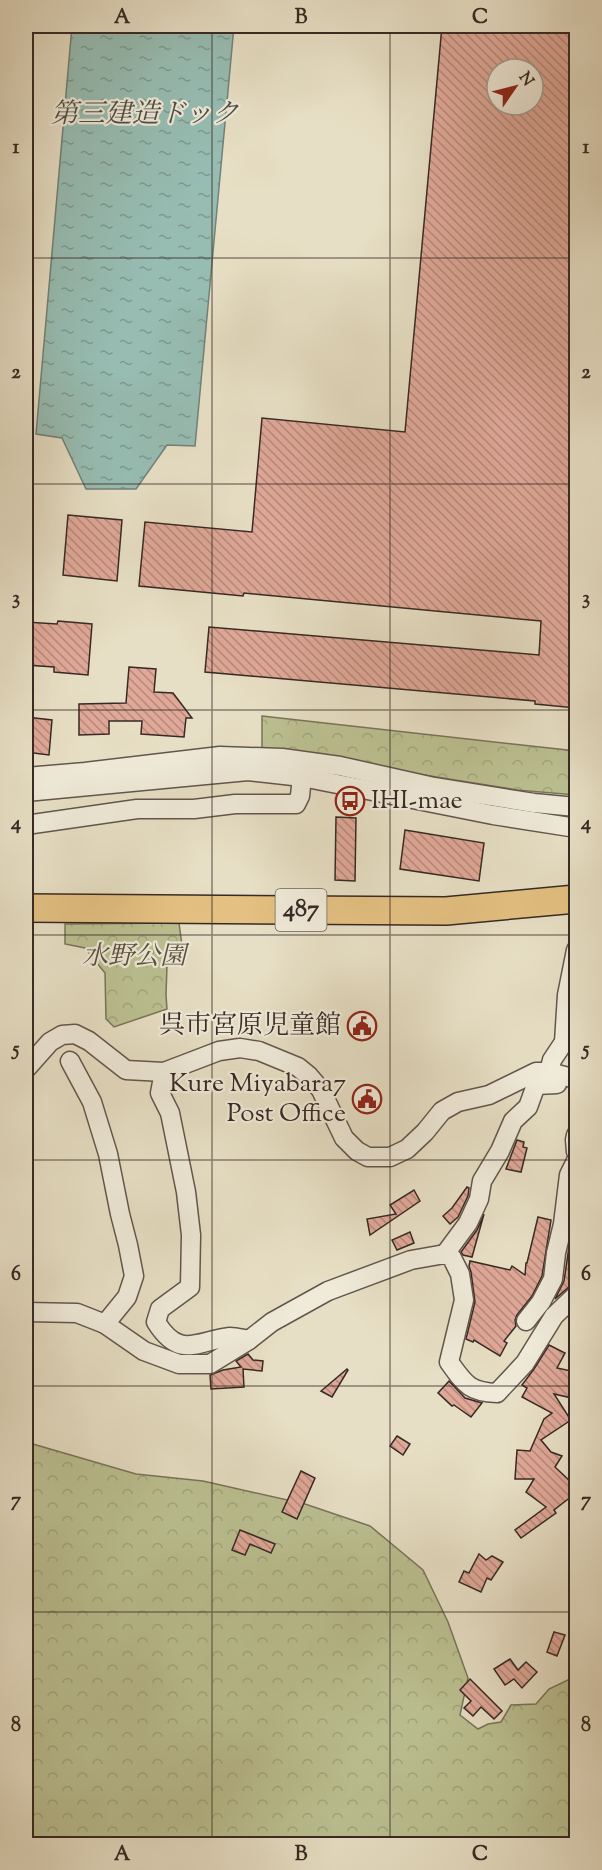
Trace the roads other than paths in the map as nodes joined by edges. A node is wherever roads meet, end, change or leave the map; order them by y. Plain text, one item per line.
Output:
1 (303, 769) junction
2 (26, 777) edge
3 (26, 792) edge
4 (576, 807) edge
5 (26, 825) edge
6 (576, 828) edge
7 (576, 899) edge
8 (26, 908) edge
9 (576, 950) edge
10 (70, 1061) dead end
11 (26, 1069) edge
12 (164, 1072) junction
13 (563, 1076) edge
14 (576, 1135) edge
15 (576, 1152) edge
16 (576, 1161) edge
17 (445, 1254) junction
18 (576, 1295) edge
19 (26, 1312) edge
20 (526, 1321) dead end
21 (105, 1324) junction
22 (249, 1340) junction

1 - 2 street
1 - 3 street
1 - 4 street
1 - 5 street
1 - 6 street
7 - 8 highway, 487
9 - 13 street
10 - 21 street
11 - 12 street
12 - 13 street
12 - 22 street
13 - 17 street
14 - 15 street
16 - 20 street
17 - 18 street
17 - 22 street
19 - 21 street
21 - 22 street

